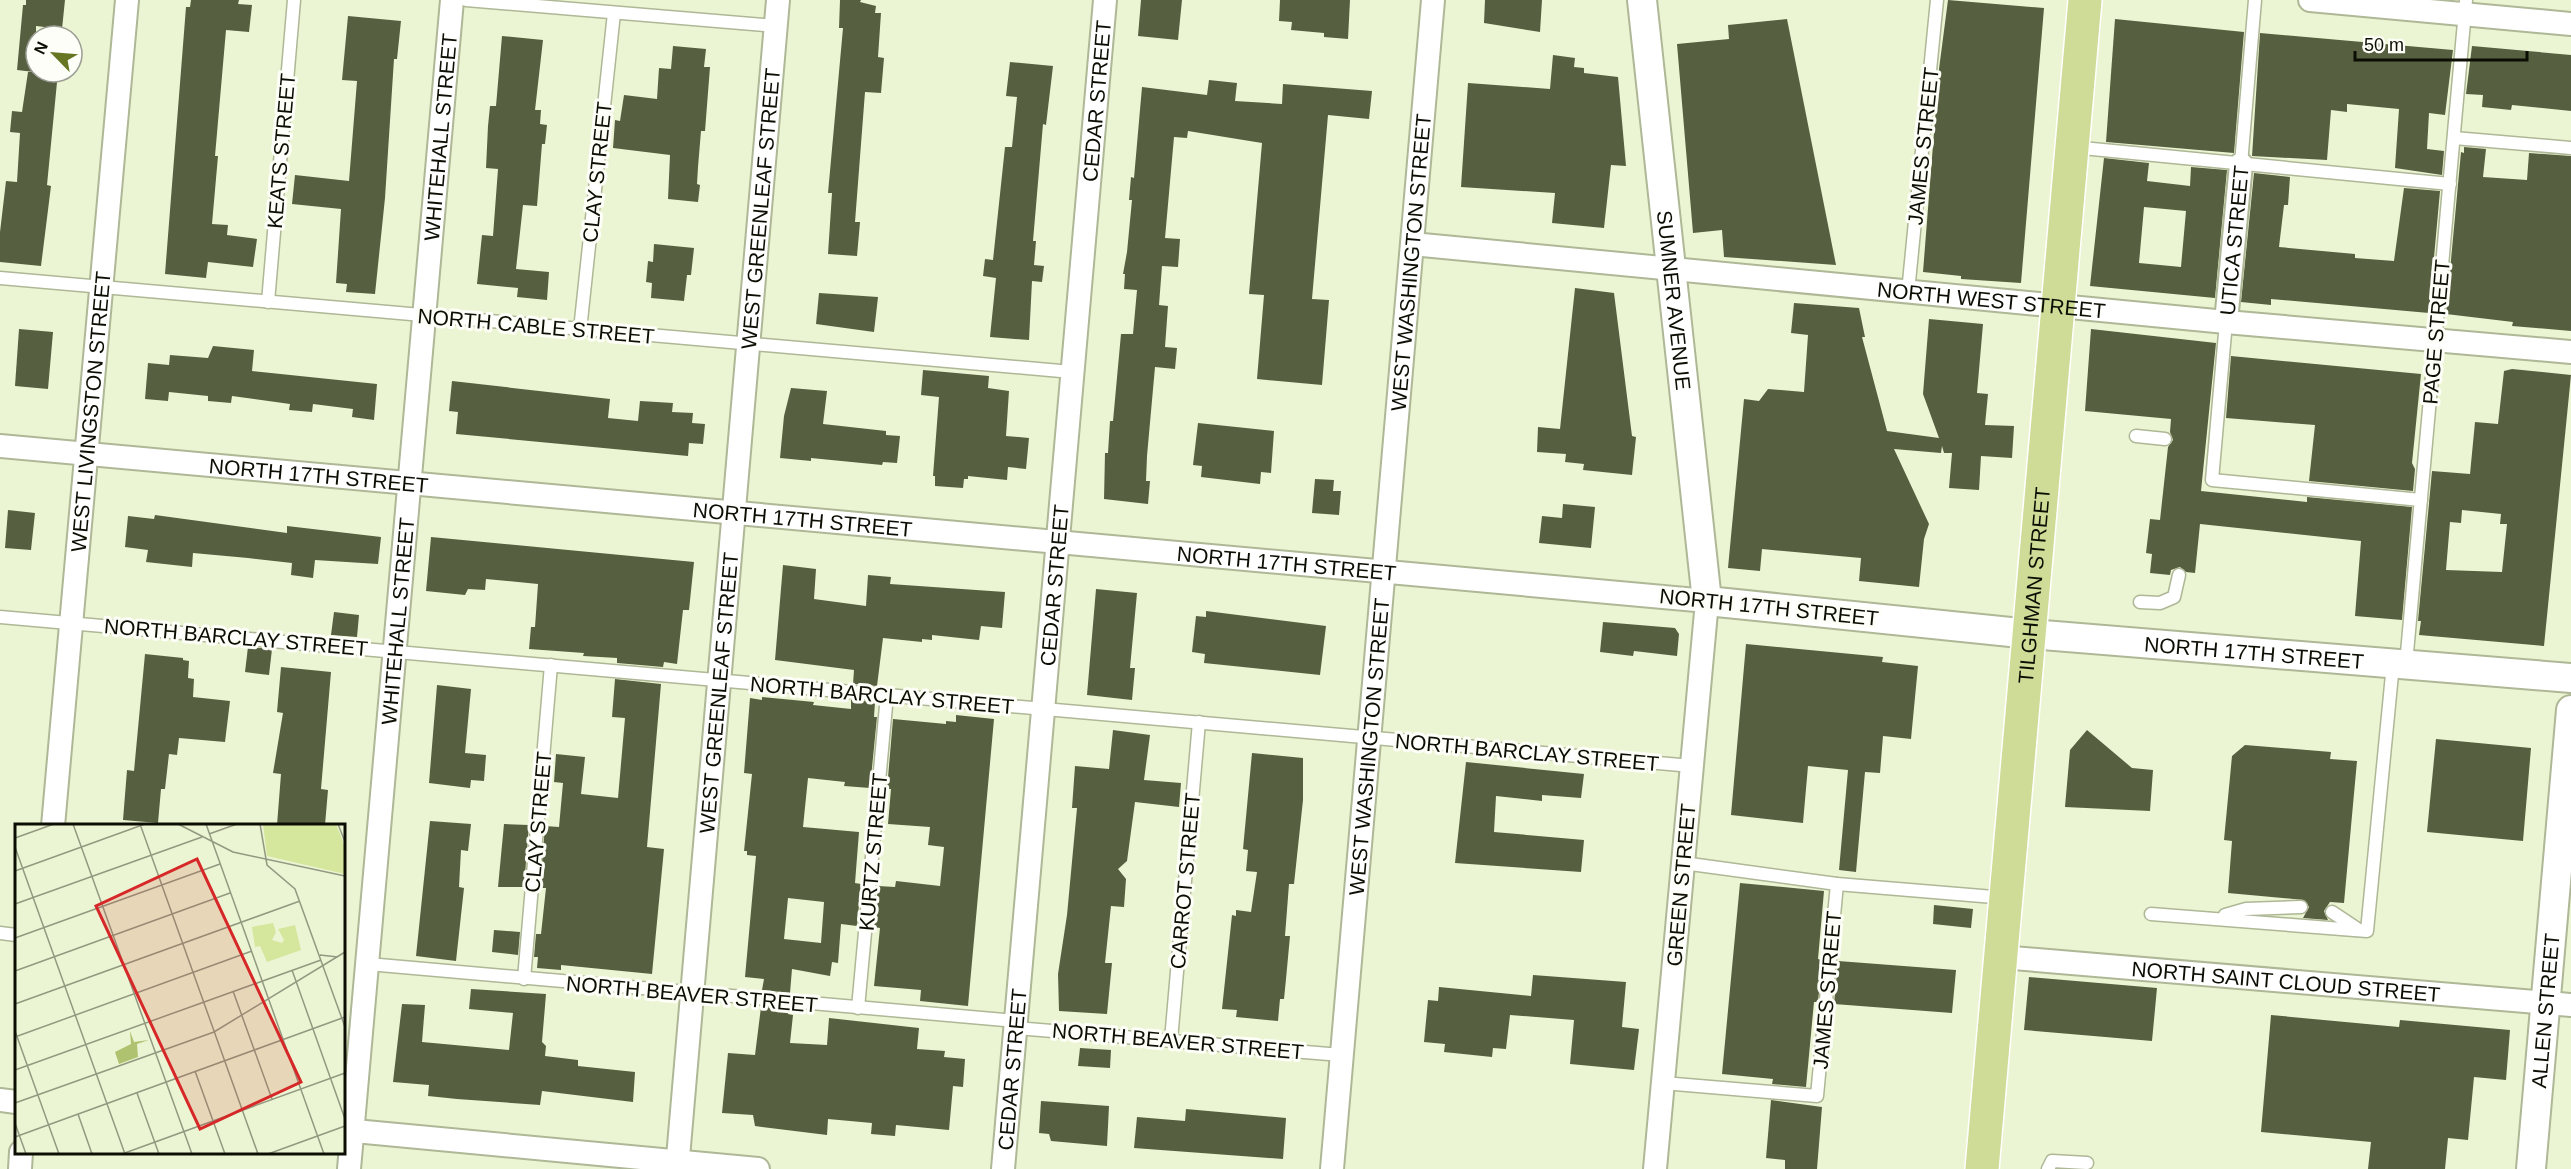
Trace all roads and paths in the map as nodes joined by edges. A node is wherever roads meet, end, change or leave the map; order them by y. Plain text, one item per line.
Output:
1 (127, 0) edge
2 (294, 0) edge
3 (452, 0) edge
4 (465, 0) edge
5 (778, 0) edge
6 (1105, 0) edge
7 (1433, 0) edge
8 (1642, 0) edge
9 (1937, 0) edge
10 (2085, 0) edge
11 (2255, 0) edge
12 (2310, 0) edge
13 (2466, 7) edge
14 (614, 13) junction
15 (2571, 24) edge
16 (776, 26) junction
17 (2454, 138) junction
18 (2072, 147) junction
19 (2571, 148) edge
20 (2241, 164) junction
21 (2450, 184) junction
22 (1412, 244) junction
23 (1669, 270) junction
24 (0, 278) edge
25 (102, 287) junction
26 (1908, 292) junction
27 (268, 302) junction
28 (2056, 306) junction
29 (425, 316) junction
30 (2226, 322) junction
31 (580, 330) junction
32 (2436, 340) junction
33 (748, 345) junction
34 (2571, 352) edge
35 (1072, 372) junction
36 (2136, 436) dead end
37 (2164, 439) dead end
38 (0, 446) edge
39 (88, 454) junction
40 (411, 483) junction
41 (2421, 500) junction
42 (733, 513) junction
43 (1058, 544) junction
44 (1383, 573) junction
45 (2179, 575) dead end
46 (1707, 601) junction
47 (2140, 602) dead end
48 (0, 617) edge
49 (72, 623) junction
50 (2030, 634) junction
51 (396, 650) junction
52 (2400, 664) junction
53 (551, 665) junction
54 (2571, 678) edge
55 (719, 681) junction
56 (887, 695) junction
57 (1044, 708) junction
58 (2571, 710) edge
59 (1199, 722) junction
60 (1369, 738) junction
61 (1692, 766) junction
62 (53, 824) edge
63 (1683, 863) junction
64 (1837, 884) junction
65 (2007, 898) junction
66 (2301, 908) dead end
67 (2332, 912) dead end
68 (2151, 914) dead end
69 (2216, 918) junction
70 (2359, 930) junction
71 (0, 933) edge
72 (15, 935) edge
73 (2001, 957) junction
74 (368, 964) junction
75 (524, 979) junction
76 (692, 993) junction
77 (2558, 1004) edge
78 (858, 1008) junction
79 (1016, 1024) junction
80 (1171, 1040) junction
81 (1341, 1055) junction
82 (1663, 1083) junction
83 (0, 1100) edge
84 (15, 1102) edge
85 (348, 1131) edge
86 (21, 1154) edge
87 (2087, 1162) dead end
88 (677, 1165) edge
89 (20, 1169) edge
90 (349, 1169) edge
91 (758, 1169) edge
92 (1003, 1169) edge
93 (1332, 1169) edge
94 (1655, 1169) edge
95 (1982, 1169) edge
96 (2048, 1169) edge
97 (2531, 1169) edge

1 - 25 street, WEST LIVINGSTON STREET
2 - 27 lane, KEATS STREET
3 - 29 street, WHITEHALL STREET
4 - 14 lane
5 - 16 street, WEST GREENLEAF STREET
6 - 35 street, CEDAR STREET
7 - 22 street, WEST WASHINGTON STREET
8 - 23 street, SUMNER AVENUE
9 - 26 lane, JAMES STREET
10 - 18 main road, TILGHMAN STREET
11 - 20 lane, UTICA STREET
12 - 13 street
13 - 15 street
13 - 17 lane, PAGE STREET
14 - 16 lane
14 - 31 lane, CLAY STREET
16 - 33 street, WEST GREENLEAF STREET
17 - 19 lane
17 - 21 lane, PAGE STREET
18 - 20 lane
18 - 28 main road, TILGHMAN STREET
20 - 21 lane
20 - 30 street, UTICA STREET
21 - 32 lane, PAGE STREET
22 - 23 street, NORTH WEST STREET
22 - 44 street, WEST WASHINGTON STREET
23 - 26 street, NORTH WEST STREET
23 - 46 street, SUMNER AVENUE
24 - 25 lane, NORTH CABLE STREET
25 - 27 lane, NORTH CABLE STREET
25 - 39 street, WEST LIVINGSTON STREET
26 - 28 street, NORTH WEST STREET
27 - 29 lane, NORTH CABLE STREET
28 - 30 street, NORTH WEST STREET
28 - 50 main road, TILGHMAN STREET
29 - 31 lane, NORTH CABLE STREET
29 - 40 street, WHITEHALL STREET
30 - 32 street, NORTH WEST STREET
30 - 41 lane, UTICA STREET
31 - 33 lane, NORTH CABLE STREET
32 - 34 street, NORTH WEST STREET
32 - 41 lane, PAGE STREET
33 - 35 lane, NORTH CABLE STREET
33 - 42 street, WEST GREENLEAF STREET
35 - 43 street, CEDAR STREET
36 - 37 lane
38 - 39 street, NORTH 17TH STREET
39 - 40 street, NORTH 17TH STREET
39 - 49 street, WEST LIVINGSTON STREET
40 - 42 street, NORTH 17TH STREET
40 - 51 street, WHITEHALL STREET
41 - 52 lane, PAGE STREET
42 - 43 street, NORTH 17TH STREET
42 - 55 street, WEST GREENLEAF STREET
43 - 44 street, NORTH 17TH STREET
43 - 57 street, CEDAR STREET
44 - 46 street, NORTH 17TH STREET
44 - 60 street, WEST WASHINGTON STREET
45 - 47 lane
46 - 50 street, NORTH 17TH STREET
46 - 61 street, GREEN STREET
48 - 49 lane, NORTH BARCLAY STREET
49 - 51 lane, NORTH BARCLAY STREET
49 - 62 street, WEST LIVINGSTON STREET
50 - 52 street, NORTH 17TH STREET
50 - 65 main road, TILGHMAN STREET
51 - 53 lane, NORTH BARCLAY STREET
51 - 74 street, WHITEHALL STREET
52 - 54 street, NORTH 17TH STREET
52 - 70 lane, PAGE STREET
53 - 55 lane, NORTH BARCLAY STREET
53 - 75 lane, CLAY STREET
55 - 56 lane, NORTH BARCLAY STREET
55 - 76 street, WEST GREENLEAF STREET
56 - 57 lane, NORTH BARCLAY STREET
56 - 78 lane, KURTZ STREET
57 - 59 lane, NORTH BARCLAY STREET
57 - 79 street, CEDAR STREET
58 - 77 street, ALLEN STREET
59 - 60 lane, NORTH BARCLAY STREET
59 - 80 lane, CARROT STREET
60 - 61 lane, NORTH BARCLAY STREET
60 - 81 street, WEST WASHINGTON STREET
61 - 63 street, GREEN STREET
63 - 64 lane
63 - 82 street, GREEN STREET
64 - 65 lane
64 - 82 lane, JAMES STREET
65 - 73 main road, TILGHMAN STREET
66 - 69 lane
67 - 70 lane
68 - 69 lane
69 - 70 lane
71 - 72 lane
73 - 77 street, NORTH SAINT CLOUD STREET
73 - 95 main road, TILGHMAN STREET
74 - 75 lane, NORTH BEAVER STREET
74 - 85 street, WHITEHALL STREET
75 - 76 lane, NORTH BEAVER STREET
76 - 78 lane, NORTH BEAVER STREET
76 - 88 street, WEST GREENLEAF STREET
77 - 97 street, ALLEN STREET
78 - 79 lane, NORTH BEAVER STREET
79 - 80 lane, NORTH BEAVER STREET
79 - 92 street, CEDAR STREET
80 - 81 lane, NORTH BEAVER STREET
81 - 93 street, WEST WASHINGTON STREET
82 - 94 street, GREEN STREET
83 - 84 street
85 - 88 street
85 - 90 street, WHITEHALL STREET
86 - 89 street
87 - 96 lane
88 - 91 street

